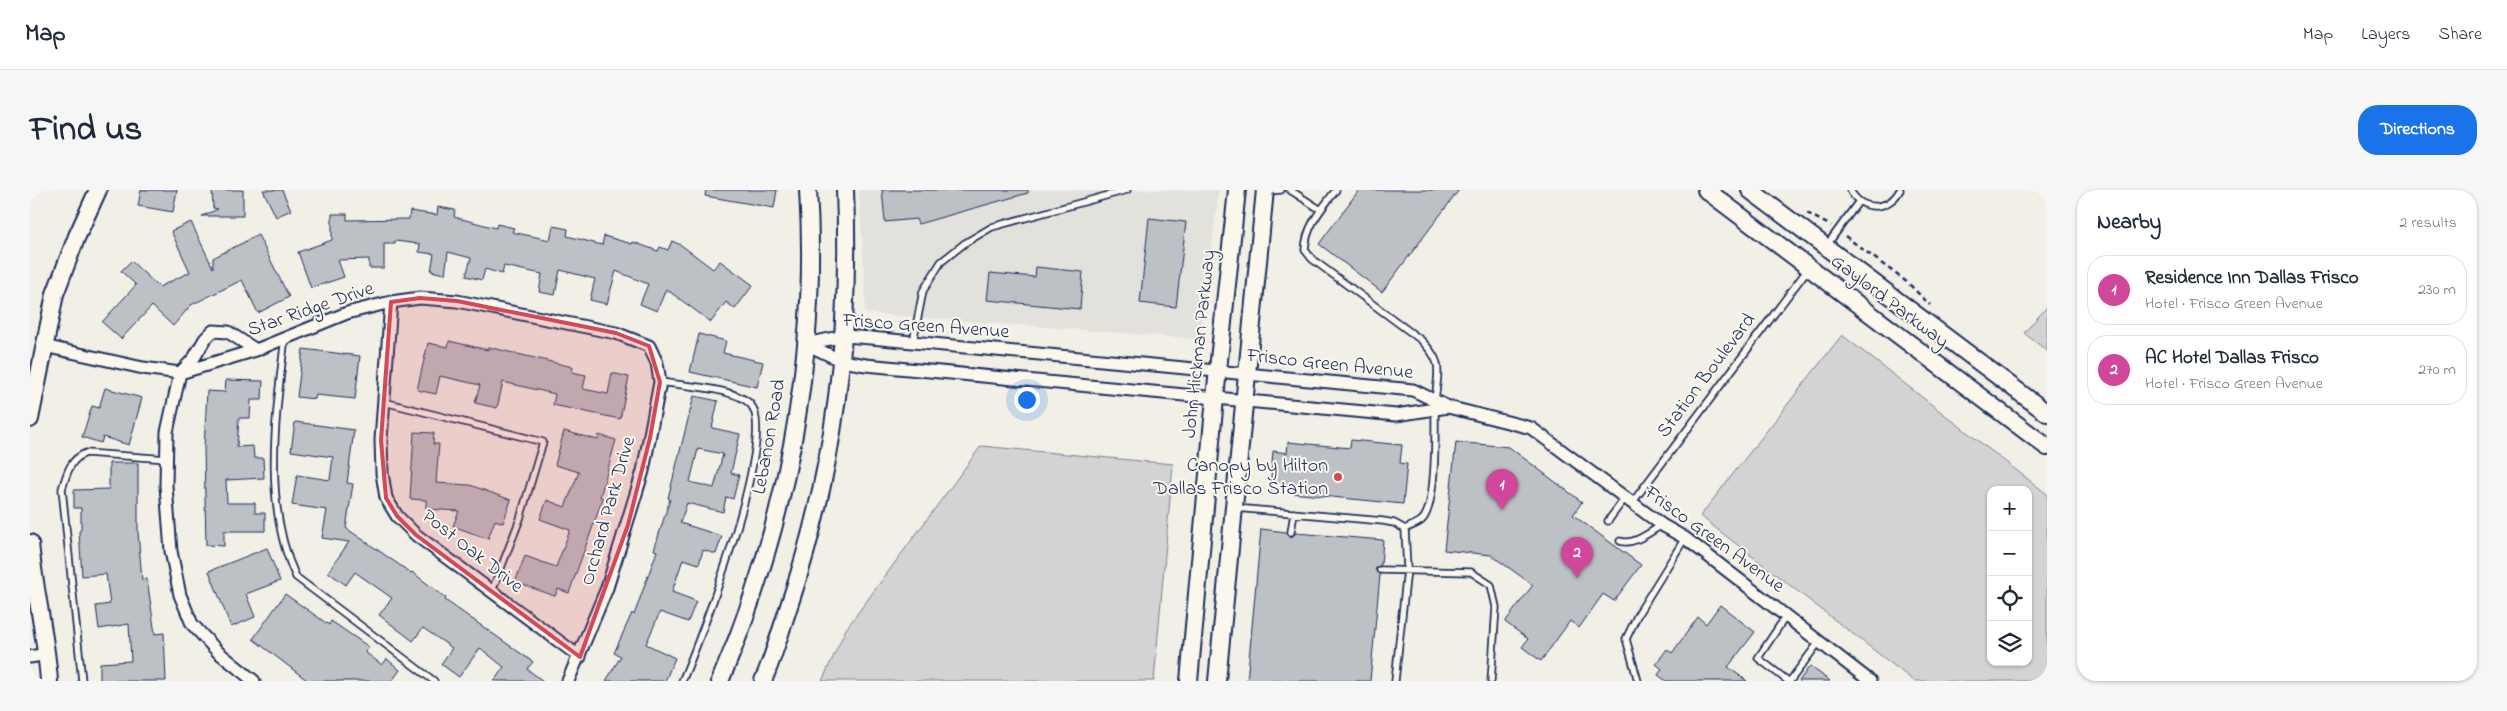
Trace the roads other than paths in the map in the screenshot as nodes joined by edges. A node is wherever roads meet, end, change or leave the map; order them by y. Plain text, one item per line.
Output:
1 (98, 190) edge
2 (808, 190) edge
3 (845, 190) edge
4 (1127, 190) edge
5 (1237, 190) edge
6 (1265, 190) edge
7 (1281, 190) edge
8 (1290, 190) edge
9 (1336, 190) edge
10 (1706, 190) edge
11 (1750, 190) edge
12 (1850, 190) edge
13 (1900, 190) edge
14 (1859, 201) junction
15 (1321, 210) junction
16 (1825, 247) junction
17 (1809, 268) junction
18 (391, 302) junction
19 (844, 336) junction
20 (285, 337) junction
21 (913, 342) junction
22 (806, 344) junction
23 (44, 346) junction
24 (649, 346) joint
25 (256, 350) junction
26 (842, 361) junction
27 (1218, 371) junction
28 (180, 373) junction
29 (1246, 374) junction
30 (660, 382) junction
31 (1215, 398) junction
32 (1244, 401) junction
33 (384, 402) junction
34 (1435, 405) junction
35 (2047, 413) edge
36 (30, 418) edge
37 (2047, 447) edge
38 (167, 459) junction
39 (1628, 500) junction
40 (1234, 508) junction
41 (1294, 513) junction
42 (1608, 521) dead end
43 (1662, 525) junction
44 (1405, 529) junction
45 (1291, 532) dead end
46 (1685, 538) junction
47 (1620, 542) dead end
48 (30, 543) edge
49 (1380, 570) dead end
50 (1407, 571) junction
51 (492, 591) junction
52 (1786, 616) junction
53 (1819, 642) junction
54 (46, 654) junction
55 (30, 657) edge
56 (580, 657) junction
57 (49, 681) edge
58 (82, 681) edge
59 (254, 681) edge
60 (434, 681) edge
61 (568, 681) edge
62 (682, 681) edge
63 (720, 681) edge
64 (763, 681) edge
65 (1189, 681) edge
66 (1217, 681) edge
67 (1395, 681) edge
68 (1491, 681) edge
69 (1638, 681) edge
70 (1789, 681) edge
71 (1870, 681) edge

1 - 23 street
2 - 22 street, Lebanon Road
3 - 19 street
4 - 21 lane
5 - 27 street, John Hickman Parkway
6 - 7 lane
6 - 29 street
8 - 15 lane
9 - 15 lane
10 - 17 street, Gaylord Parkway
11 - 16 street, Gaylord Parkway
12 - 14 lane
13 - 14 lane
14 - 16 lane
15 - 34 lane
16 - 17 street
16 - 35 street, Gaylord Parkway
17 - 37 street, Gaylord Parkway
17 - 39 lane, Station Boulevard
18 - 20 street, Star Ridge Drive
18 - 24 street, Star Ridge Drive
18 - 33 street, Post Oak Drive
19 - 21 street, Frisco Green Avenue
19 - 22 street, Frisco Green Avenue
19 - 26 street
20 - 25 street, Star Ridge Drive
20 - 60 lane
21 - 27 street, Frisco Green Avenue
22 - 26 street, Frisco Green Avenue
22 - 63 street, Lebanon Road
23 - 28 street, Star Ridge Drive
23 - 36 street
24 - 30 street, Orchard Park Drive
25 - 28 street, Star Ridge Drive
25 - 28 street
26 - 31 street, Frisco Green Avenue
26 - 64 street
27 - 29 street, Frisco Green Avenue
27 - 31 street, John Hickman Parkway
28 - 38 street
29 - 32 street
29 - 34 street, Frisco Green Avenue
30 - 56 street, Orchard Park Drive
30 - 62 lane
31 - 32 street, Frisco Green Avenue
31 - 65 street, John Hickman Parkway
32 - 34 street, Frisco Green Avenue
32 - 40 street
33 - 51 street, Post Oak Drive
33 - 51 lane
34 - 39 street, Frisco Green Avenue
34 - 44 lane
38 - 58 lane
38 - 59 street
39 - 42 lane, Station Boulevard
39 - 43 street, Frisco Green Avenue
40 - 41 lane
40 - 66 street
41 - 44 lane
41 - 45 lane
43 - 46 street, Frisco Green Avenue
43 - 47 lane
44 - 50 lane
46 - 52 street, Frisco Green Avenue
46 - 69 lane
48 - 54 street
49 - 50 lane
50 - 67 lane
50 - 68 lane
51 - 56 street, Post Oak Drive
52 - 53 street, Frisco Green Avenue
52 - 70 lane
53 - 70 lane
53 - 71 street, Frisco Green Avenue
54 - 55 street
54 - 57 street
56 - 61 street, Orchard Park Drive

